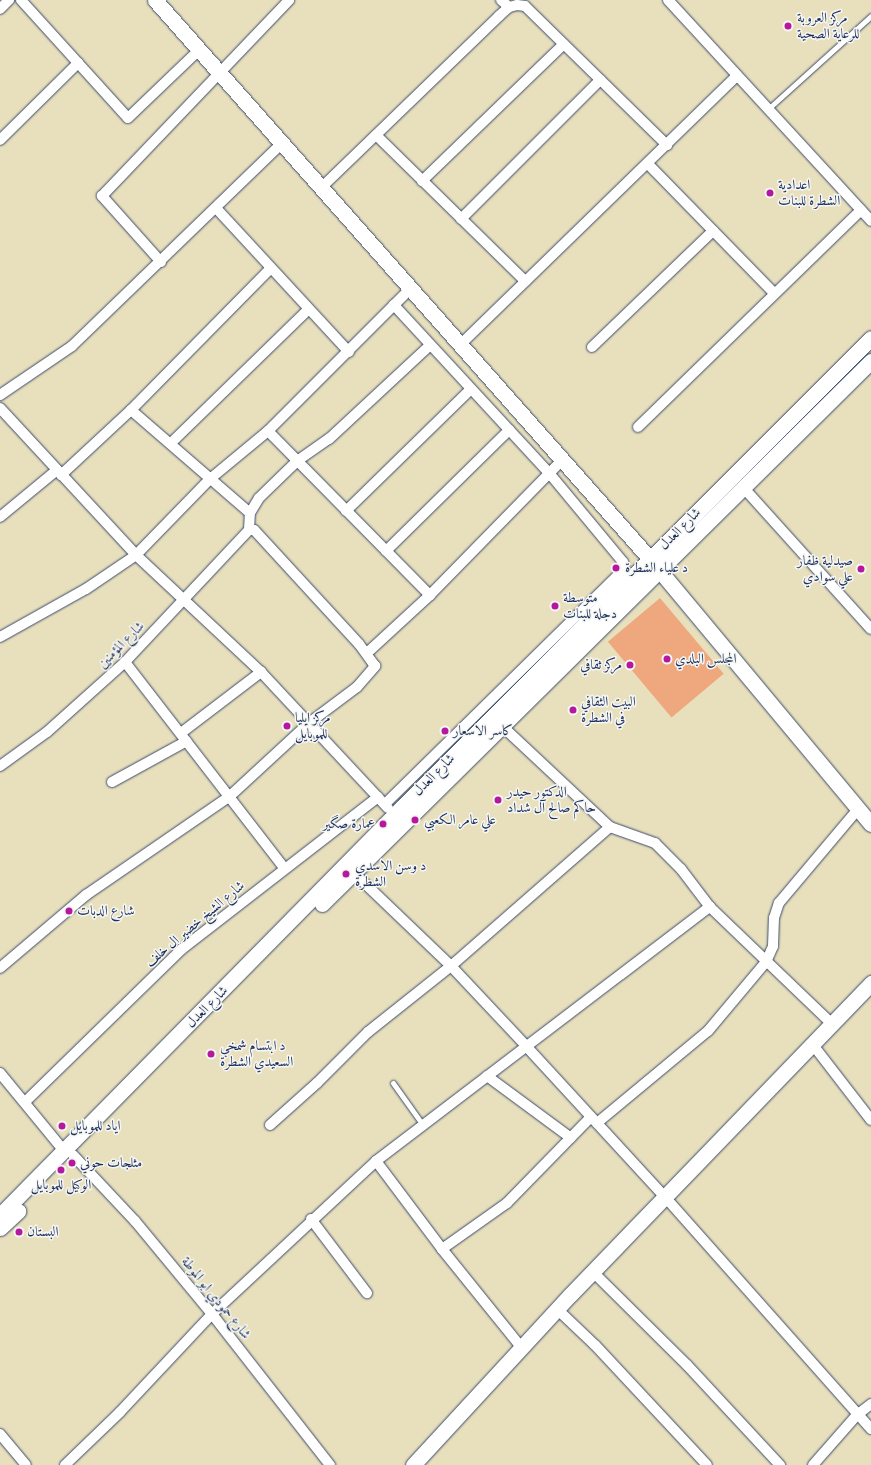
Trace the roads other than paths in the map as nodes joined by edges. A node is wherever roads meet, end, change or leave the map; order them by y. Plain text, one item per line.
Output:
1 (9, 0) edge
2 (21, 0) edge
3 (155, 0) edge
4 (289, 0) edge
5 (668, 0) edge
6 (505, 4) edge
7 (0, 9) edge
8 (871, 16) edge
9 (564, 44) junction
10 (200, 49) junction
11 (78, 64) junction
12 (220, 73) junction
13 (738, 76) junction
14 (600, 80) junction
15 (768, 109) junction
16 (376, 136) junction
17 (0, 140) edge
18 (282, 144) junction
19 (667, 145) junction
20 (648, 164) junction
21 (422, 181) junction
22 (322, 188) junction
23 (216, 208) junction
24 (861, 210) junction
25 (461, 219) junction
26 (871, 221) edge
27 (713, 231) junction
28 (161, 262) junction
29 (271, 268) junction
30 (525, 281) junction
31 (411, 288) junction
32 (774, 293) junction
33 (394, 305) junction
34 (309, 309) junction
35 (871, 338) edge
36 (460, 344) junction
37 (430, 345) junction
38 (592, 347) dead end
39 (349, 352) junction
40 (871, 361) edge
41 (470, 390) junction
42 (0, 395) edge
43 (0, 408) edge
44 (131, 410) junction
45 (638, 427) dead end
46 (509, 430) junction
47 (268, 431) junction
48 (171, 443) junction
49 (562, 460) junction
50 (297, 461) junction
51 (59, 473) junction
52 (549, 473) junction
53 (210, 479) junction
54 (743, 487) junction
55 (346, 511) junction
56 (250, 513) junction
57 (0, 517) edge
58 (249, 530) junction
59 (386, 551) junction
60 (136, 555) junction
61 (654, 565) junction
62 (430, 595) junction
63 (184, 600) junction
64 (871, 628) edge
65 (0, 637) edge
66 (367, 654) junction
67 (125, 662) junction
68 (261, 672) junction
69 (309, 723) junction
70 (502, 726) junction
71 (181, 733) junction
72 (187, 741) junction
73 (0, 766) edge
74 (112, 782) dead end
75 (230, 796) junction
76 (386, 806) junction
77 (859, 808) junction
78 (871, 824) edge
79 (610, 827) junction
80 (284, 868) junction
81 (354, 873) junction
82 (710, 907) junction
83 (766, 962) junction
84 (451, 966) junction
85 (0, 968) edge
86 (871, 983) edge
87 (833, 1025) junction
88 (813, 1045) junction
89 (526, 1046) junction
90 (0, 1073) edge
91 (487, 1076) junction
92 (393, 1083) dead end
93 (25, 1102) junction
94 (594, 1120) junction
95 (871, 1120) edge
96 (270, 1125) dead end
97 (423, 1125) junction
98 (571, 1138) junction
99 (69, 1153) junction
100 (376, 1161) junction
101 (666, 1198) junction
102 (0, 1215) edge
103 (311, 1219) junction
104 (0, 1228) edge
105 (442, 1249) junction
106 (593, 1272) junction
107 (368, 1293) dead end
108 (557, 1309) junction
109 (212, 1314) junction
110 (521, 1347) junction
111 (871, 1404) edge
112 (857, 1415) junction
113 (871, 1429) edge
114 (0, 1434) edge
115 (26, 1465) edge
116 (66, 1465) edge
117 (330, 1465) edge
118 (413, 1465) edge
119 (708, 1465) edge
120 (780, 1465) edge
121 (813, 1465) edge

1 - 7 street
2 - 11 street
3 - 10 street
4 - 12 street
5 - 13 street
6 - 9 street
6 - 16 street
8 - 15 lane
9 - 14 street
9 - 21 street
10 - 11 street
10 - 12 street
11 - 17 street
12 - 18 street
12 - 28 street
13 - 15 street
13 - 19 street
14 - 19 street
14 - 25 street
15 - 24 street
16 - 21 street
16 - 22 street
18 - 22 street
18 - 23 street
19 - 20 street
20 - 27 street
20 - 30 street
21 - 25 street
22 - 31 street
23 - 28 street
23 - 29 street
24 - 26 street
24 - 32 street
25 - 30 street
27 - 32 street
27 - 38 street
28 - 42 street
29 - 34 street
29 - 44 street
30 - 36 street
31 - 33 street
31 - 36 street
32 - 45 street
33 - 37 street
33 - 39 street
34 - 39 street
34 - 48 street
35 - 61 street, شارع العدل
36 - 49 street
37 - 41 street
37 - 50 street
39 - 47 street
40 - 54 street, شارع العدل
41 - 46 street
41 - 55 street
43 - 51 street
44 - 48 street
44 - 51 street
46 - 52 street
46 - 59 street
47 - 50 street
47 - 53 street
48 - 53 street
49 - 52 street
49 - 61 street
50 - 55 street
50 - 56 street
51 - 57 street
51 - 60 street
52 - 62 street
52 - 76 street, شارع الشيخ خضير ال خلف
53 - 56 street
53 - 60 street
54 - 61 street, شارع العدل
54 - 64 street
55 - 59 street
56 - 58 street
58 - 63 street, شارع المؤمنين
58 - 66 street
59 - 62 street
60 - 63 street
60 - 65 street
61 - 70 street, شارع العدل
61 - 76 street, شارع العدل
61 - 77 street
62 - 66 street
63 - 67 street, شارع المؤمنين
63 - 68 street
66 - 69 street
67 - 71 street
67 - 73 street, شارع المؤمنين
68 - 69 street
68 - 71 street
69 - 75 street
69 - 76 street
70 - 79 street
70 - 81 street, شارع العدل
71 - 72 street
72 - 74 street
72 - 75 street
75 - 80 street
75 - 85 street
76 - 80 street, شارع الشيخ خضير ال خلف
76 - 99 street, شارع العدل
77 - 78 street
77 - 83 street
79 - 82 street
79 - 84 street
80 - 93 street, شارع الشيخ خضير ال خلف
81 - 84 street
81 - 99 street, شارع العدل
82 - 83 street
82 - 89 street
83 - 87 street
83 - 94 street
84 - 89 street
84 - 96 street
86 - 87 street
87 - 88 street
88 - 95 street
88 - 101 street
89 - 91 street
89 - 94 street
90 - 93 street, شارع حمودي ابو الموطة
91 - 97 street
91 - 98 street
92 - 97 lane
93 - 99 street, شارع حمودي ابو الموطة
94 - 98 street
94 - 101 street
97 - 100 street
98 - 105 street
99 - 102 street, شارع العدل
99 - 104 street, شارع العدل
99 - 109 street, شارع حمودي ابو الموطة
100 - 103 street
100 - 105 street
101 - 106 street
101 - 112 street
103 - 107 street
103 - 109 street
105 - 110 street
106 - 108 street
106 - 120 street
108 - 110 street
108 - 119 street
109 - 116 street
109 - 117 street, شارع حمودي ابو الموطة
110 - 118 street
111 - 112 street
112 - 113 street
112 - 121 street
114 - 115 street

